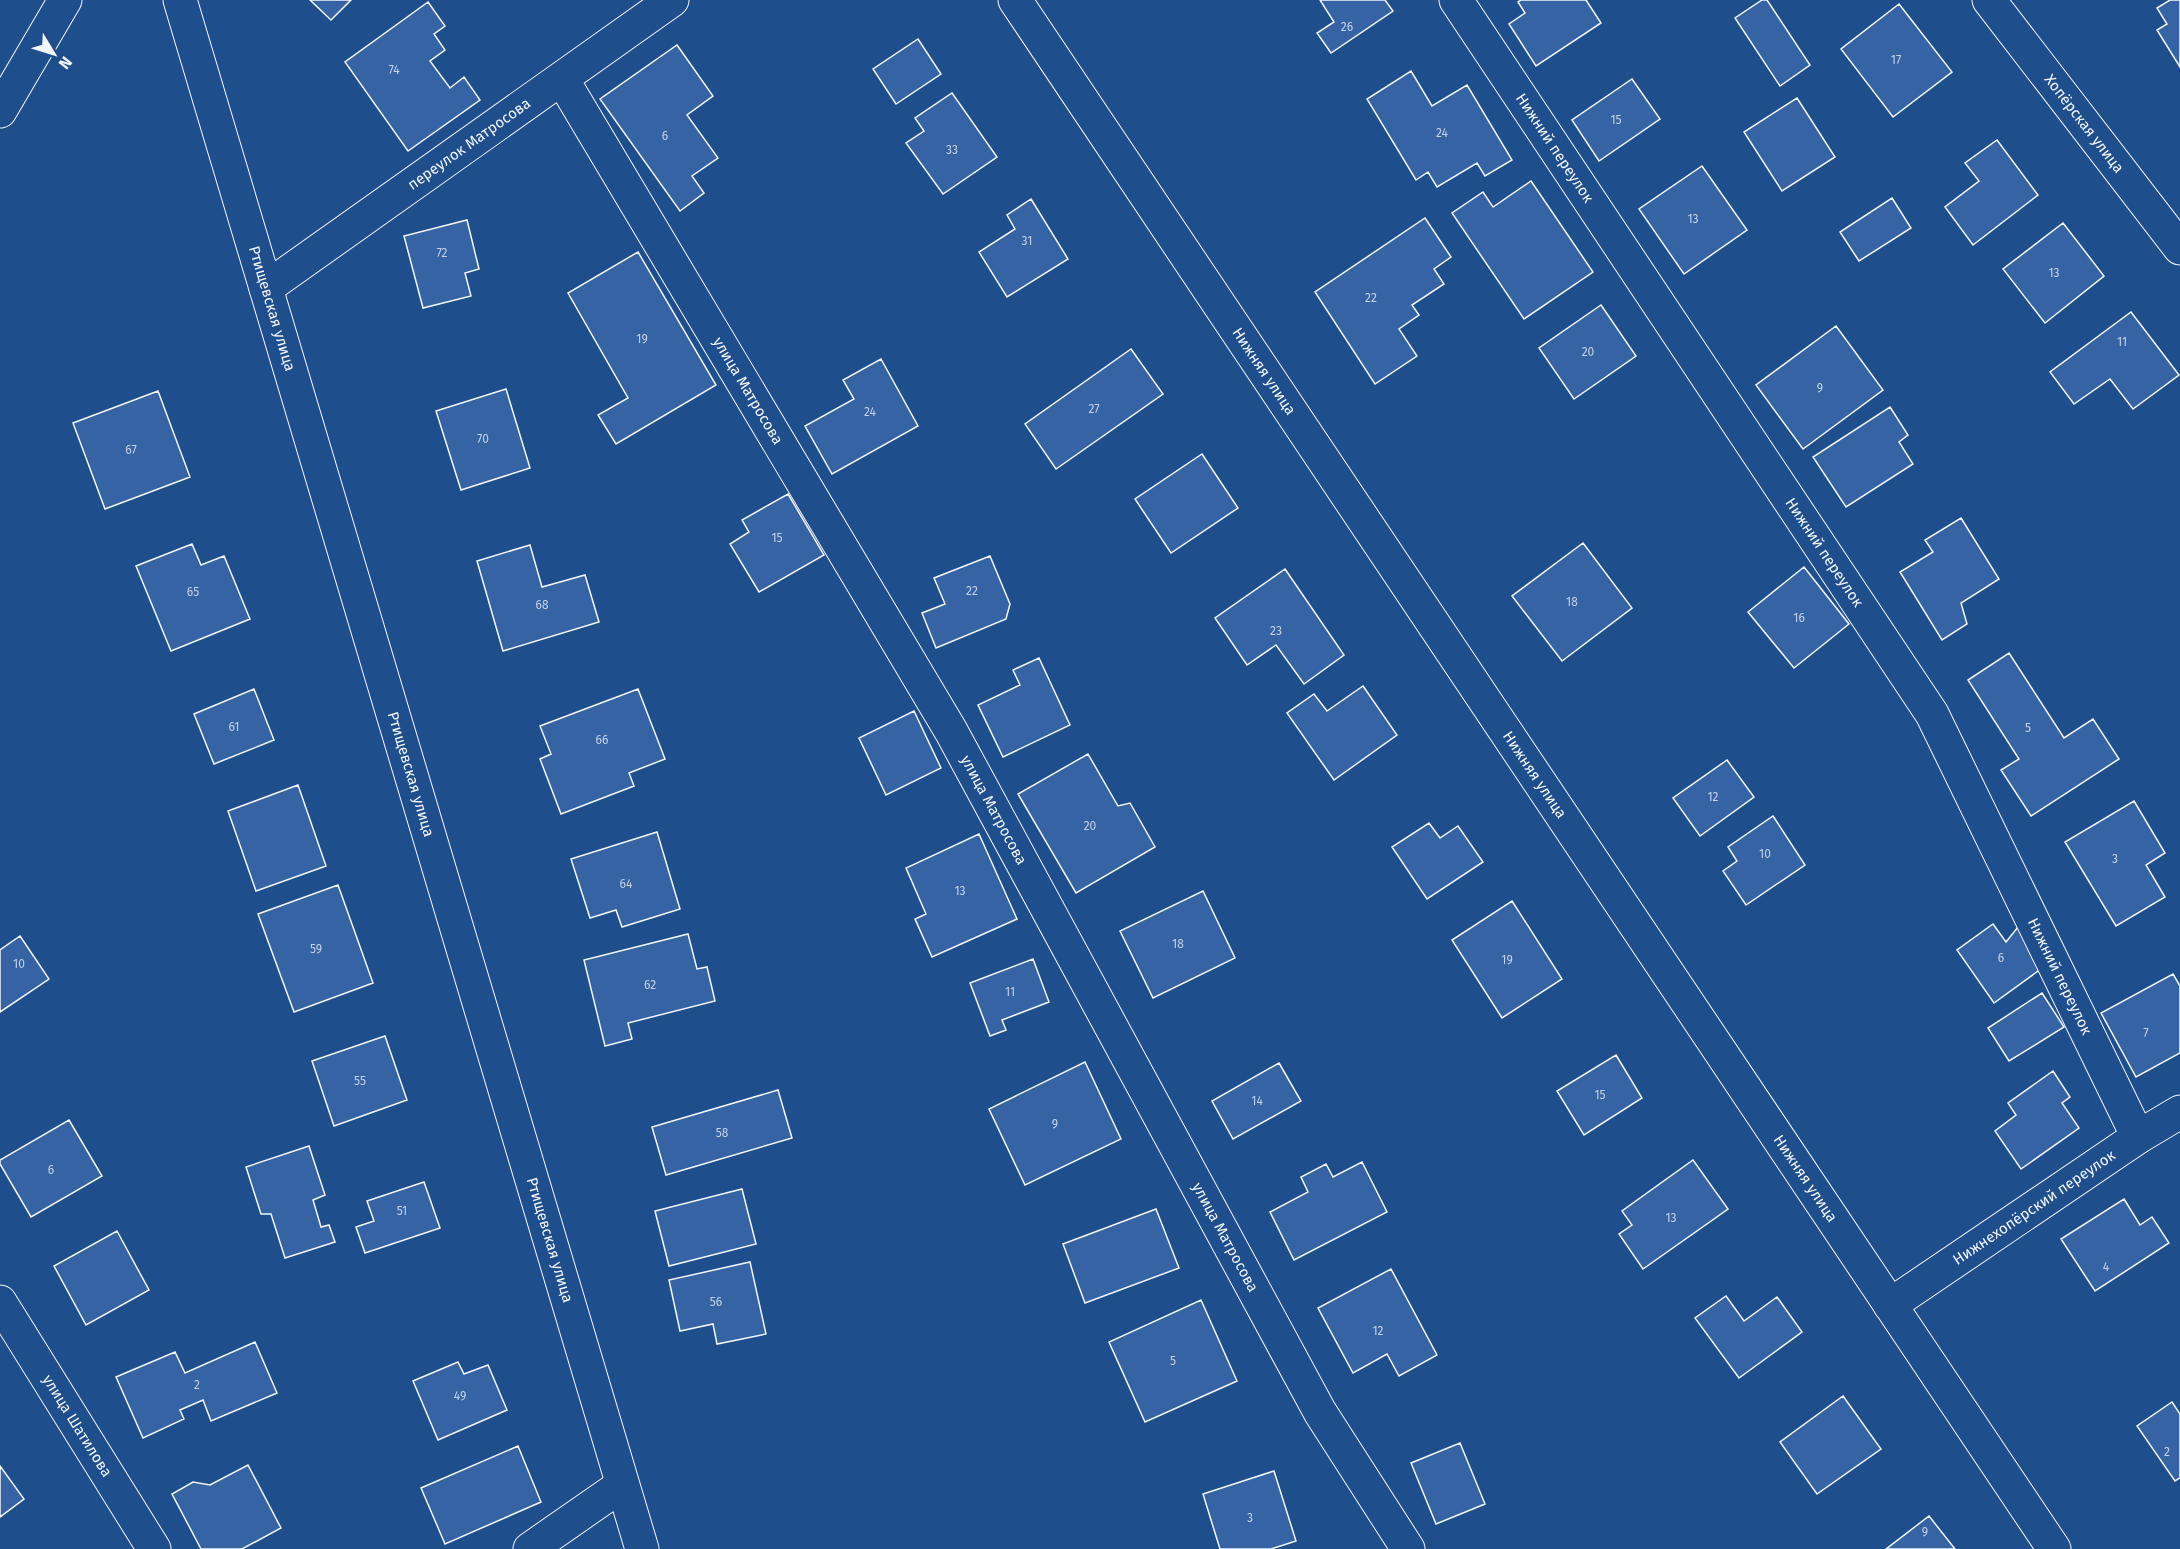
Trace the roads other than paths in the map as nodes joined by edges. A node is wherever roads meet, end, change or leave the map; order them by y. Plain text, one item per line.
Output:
1 (65, 0) edge
2 (180, 0) edge
3 (672, 0) edge
4 (1015, 0) edge
5 (1456, 0) edge
6 (1989, 0) edge
7 (562, 79) junction
8 (0, 111) edge
9 (2180, 248) edge
10 (266, 288) junction
11 (2180, 1112) edge
12 (2138, 1137) junction
13 (0, 1302) edge
14 (1890, 1305) junction
15 (622, 1485) junction
16 (154, 1549) edge
17 (530, 1549) edge
18 (642, 1549) edge
19 (1408, 1549) edge
20 (2054, 1549) edge

1 - 8 street
2 - 10 street, Ртищевская улица
3 - 7 street, переулок Матросова
4 - 14 street, Нижняя улица
5 - 12 street, Нижний переулок
6 - 9 street, Хопёрская улица
7 - 10 street, переулок Матросова
7 - 19 street, улица Матросова
10 - 15 street, Ртищевская улица
11 - 12 street, Нижнехопёрский переулок
12 - 14 street, Нижнехопёрский переулок
13 - 16 street, улица Шатилова
14 - 20 street, Нижняя улица
15 - 17 street
15 - 18 street, Ртищевская улица

